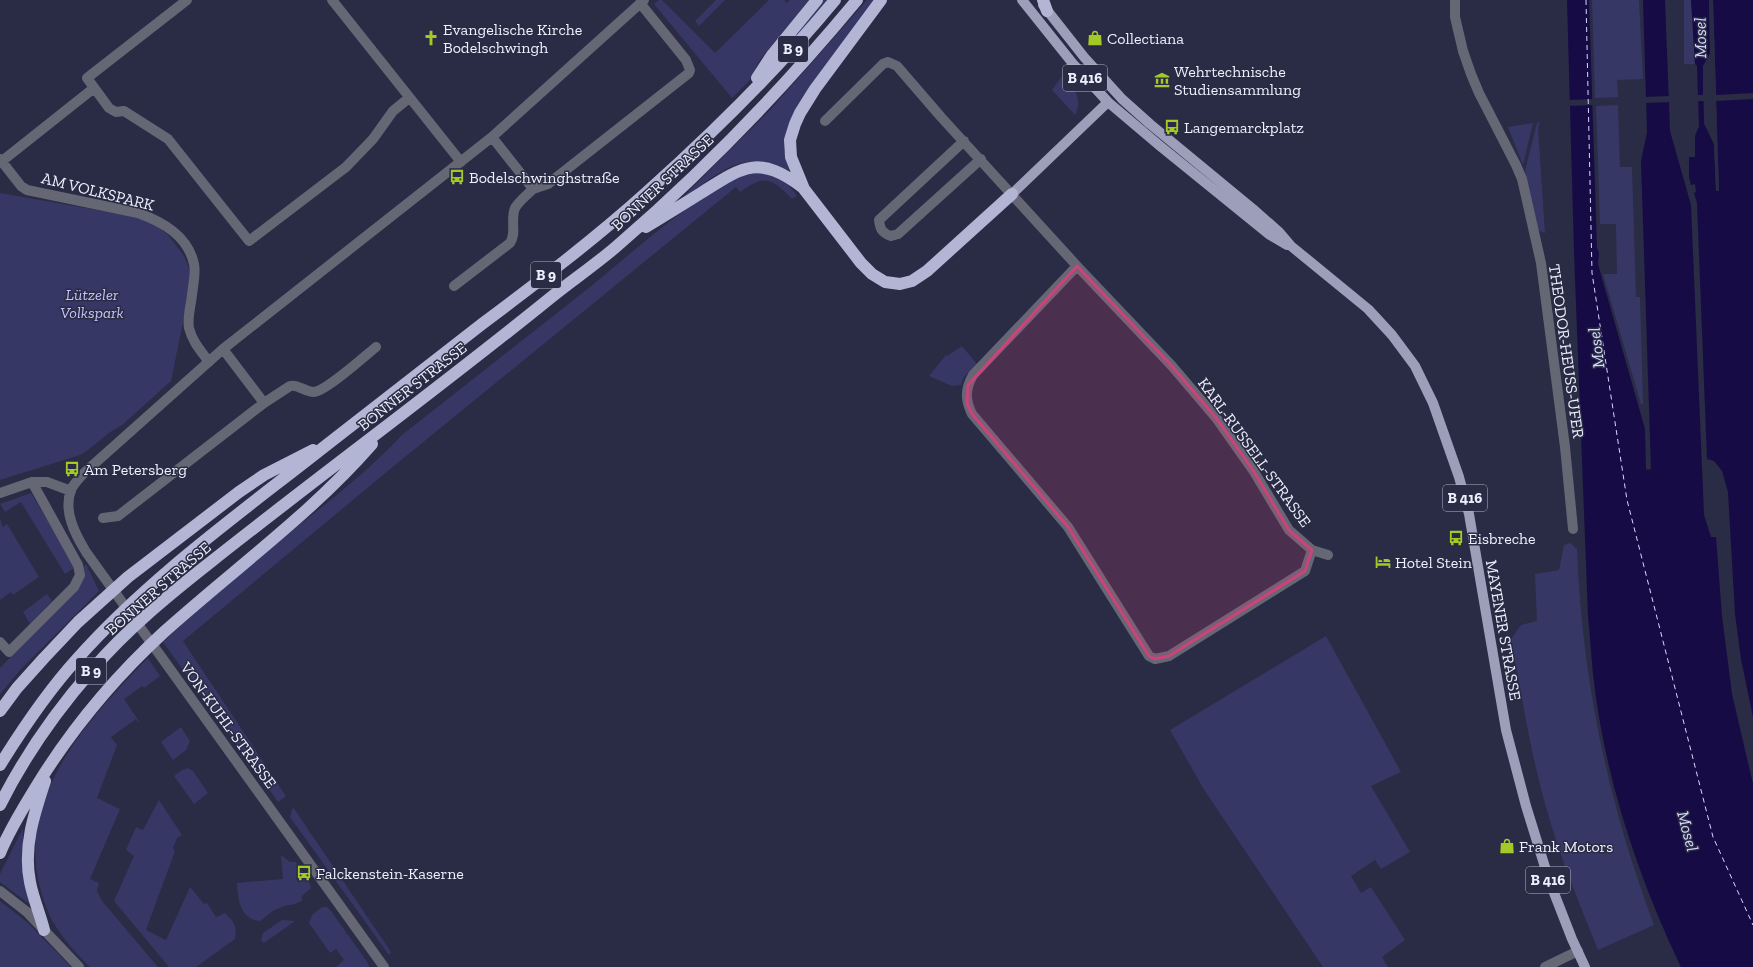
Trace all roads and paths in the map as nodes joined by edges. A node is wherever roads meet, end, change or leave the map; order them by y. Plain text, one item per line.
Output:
1 (187, 0) edge
2 (332, 0) edge
3 (817, 0) edge
4 (836, 0) edge
5 (858, 0) edge
6 (881, 0) edge
7 (1022, 0) edge
8 (1039, 0) edge
9 (1455, 0) edge
10 (642, 2) edge
11 (1046, 6) edge
12 (94, 88) junction
13 (748, 95) junction
14 (409, 98) junction
15 (1108, 102) junction
16 (825, 121) dead end
17 (492, 137) junction
18 (964, 141) junction
19 (981, 159) junction
20 (1, 160) edge
21 (461, 162) junction
22 (533, 189) junction
23 (804, 189) junction
24 (1012, 194) junction
25 (1291, 246) junction
26 (615, 248) junction
27 (1077, 266) junction
28 (454, 286) dead end
29 (376, 347) dead end
30 (223, 349) junction
31 (209, 362) junction
32 (264, 403) junction
33 (390, 423) junction
34 (332, 441) junction
35 (32, 482) junction
36 (71, 491) junction
37 (0, 493) edge
38 (104, 518) dead end
39 (1573, 529) dead end
40 (1312, 550) junction
41 (1328, 555) dead end
42 (0, 642) edge
43 (0, 711) edge
44 (50, 764) junction
45 (0, 765) edge
46 (0, 805) edge
47 (0, 853) edge
48 (0, 891) edge
49 (44, 930) junction
50 (1578, 951) junction
51 (79, 967) edge
52 (384, 967) edge
53 (1545, 967) edge
54 (1586, 967) edge

1 - 12 street
2 - 14 street
3 - 13 highway
4 - 13 highway, BONNER STRASSE / B 9
5 - 26 highway, BONNER STRASSE / B 9
6 - 23 highway
7 - 15 main road, MAYENER STRASSE / B 416
8 - 11 main road, MAYENER STRASSE / B 416
9 - 39 street, THEODOR-HEUSS-UFER
10 - 17 street
10 - 22 street
11 - 25 main road, MAYENER STRASSE / B 416
12 - 14 street
12 - 20 street, AM VOLKSPARK
13 - 34 highway, BONNER STRASSE / B 9
14 - 21 street
15 - 24 main road
15 - 25 main road, MAYENER STRASSE / B 416
16 - 18 street, KARL-RUSSELL-STRASSE
17 - 21 street
17 - 22 street
18 - 19 street, KARL-RUSSELL-STRASSE
18 - 19 street
19 - 24 street, KARL-RUSSELL-STRASSE
20 - 31 street, AM VOLKSPARK
21 - 30 street
22 - 28 street
23 - 24 highway
23 - 26 highway
24 - 27 street, KARL-RUSSELL-STRASSE
25 - 50 main road, MAYENER STRASSE / B 416
26 - 33 highway, BONNER STRASSE / B 9
27 - 40 street, KARL-RUSSELL-STRASSE
27 - 40 street, KARL-RUSSELL-STRASSE
29 - 32 street
30 - 31 street
30 - 32 street
31 - 36 street
32 - 38 street
33 - 44 highway
33 - 46 highway, BONNER STRASSE / B 9
34 - 43 highway
34 - 45 highway, BONNER STRASSE / B 9
35 - 36 street
35 - 37 street
35 - 42 street
36 - 52 street, VON-KUHL-STRASSE
40 - 41 street, KARL-RUSSELL-STRASSE
44 - 47 highway
44 - 49 highway
48 - 49 street
49 - 51 street
50 - 53 street
50 - 54 main road, B 416

